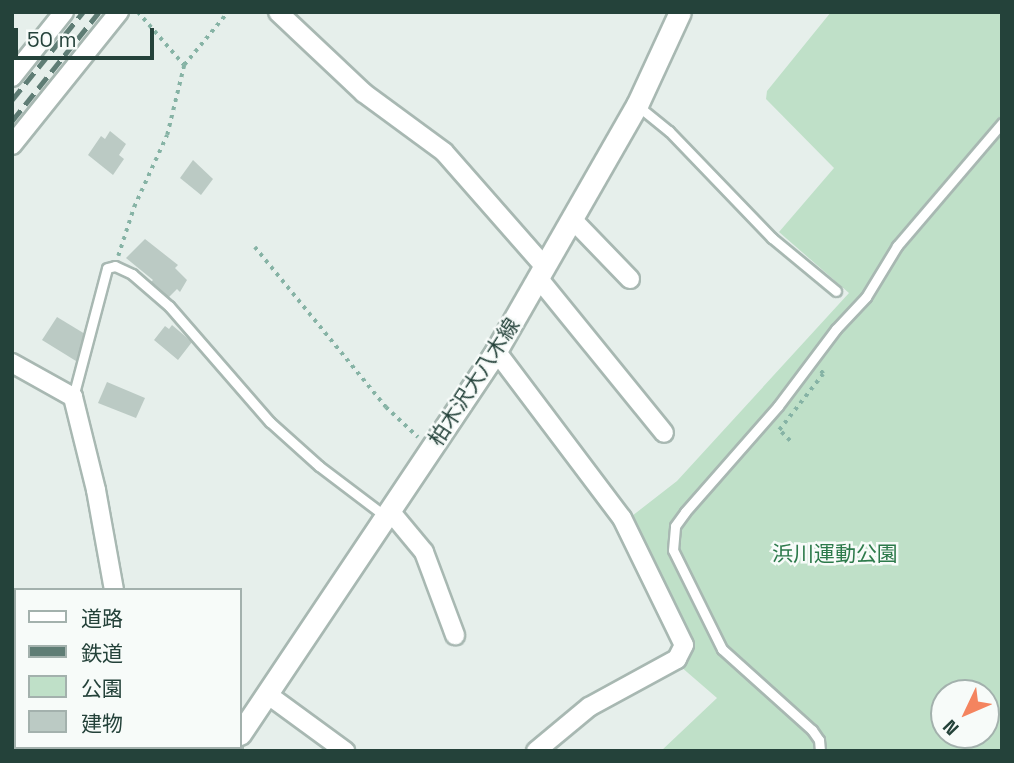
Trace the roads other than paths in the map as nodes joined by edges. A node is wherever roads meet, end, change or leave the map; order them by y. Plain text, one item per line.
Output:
1 (64, 12) edge
2 (119, 12) edge
3 (278, 12) edge
4 (680, 12) edge
5 (12, 77) edge
6 (637, 105) junction
7 (1002, 123) edge
8 (12, 145) edge
9 (573, 220) junction
10 (542, 273) junction
11 (630, 279) dead end
12 (836, 291) dead end
13 (496, 351) junction
14 (12, 363) edge
15 (73, 397) junction
16 (664, 433) dead end
17 (388, 513) junction
18 (114, 588) edge
19 (455, 635) dead end
20 (267, 694) junction
21 (242, 731) edge
22 (345, 751) edge
23 (536, 751) edge
24 (820, 751) edge

1 - 5 street
2 - 8 street
3 - 10 street
4 - 6 main road, 柏木沢大八木線
6 - 9 main road, 柏木沢大八木線
6 - 12 lane
7 - 24 lane
9 - 10 main road, 柏木沢大八木線
9 - 11 street
10 - 13 main road, 柏木沢大八木線
10 - 16 street
13 - 17 main road, 柏木沢大八木線
13 - 23 street
14 - 15 street
15 - 17 lane
15 - 18 street
17 - 19 street
17 - 20 main road, 柏木沢大八木線
20 - 21 main road, 柏木沢大八木線
20 - 22 street

